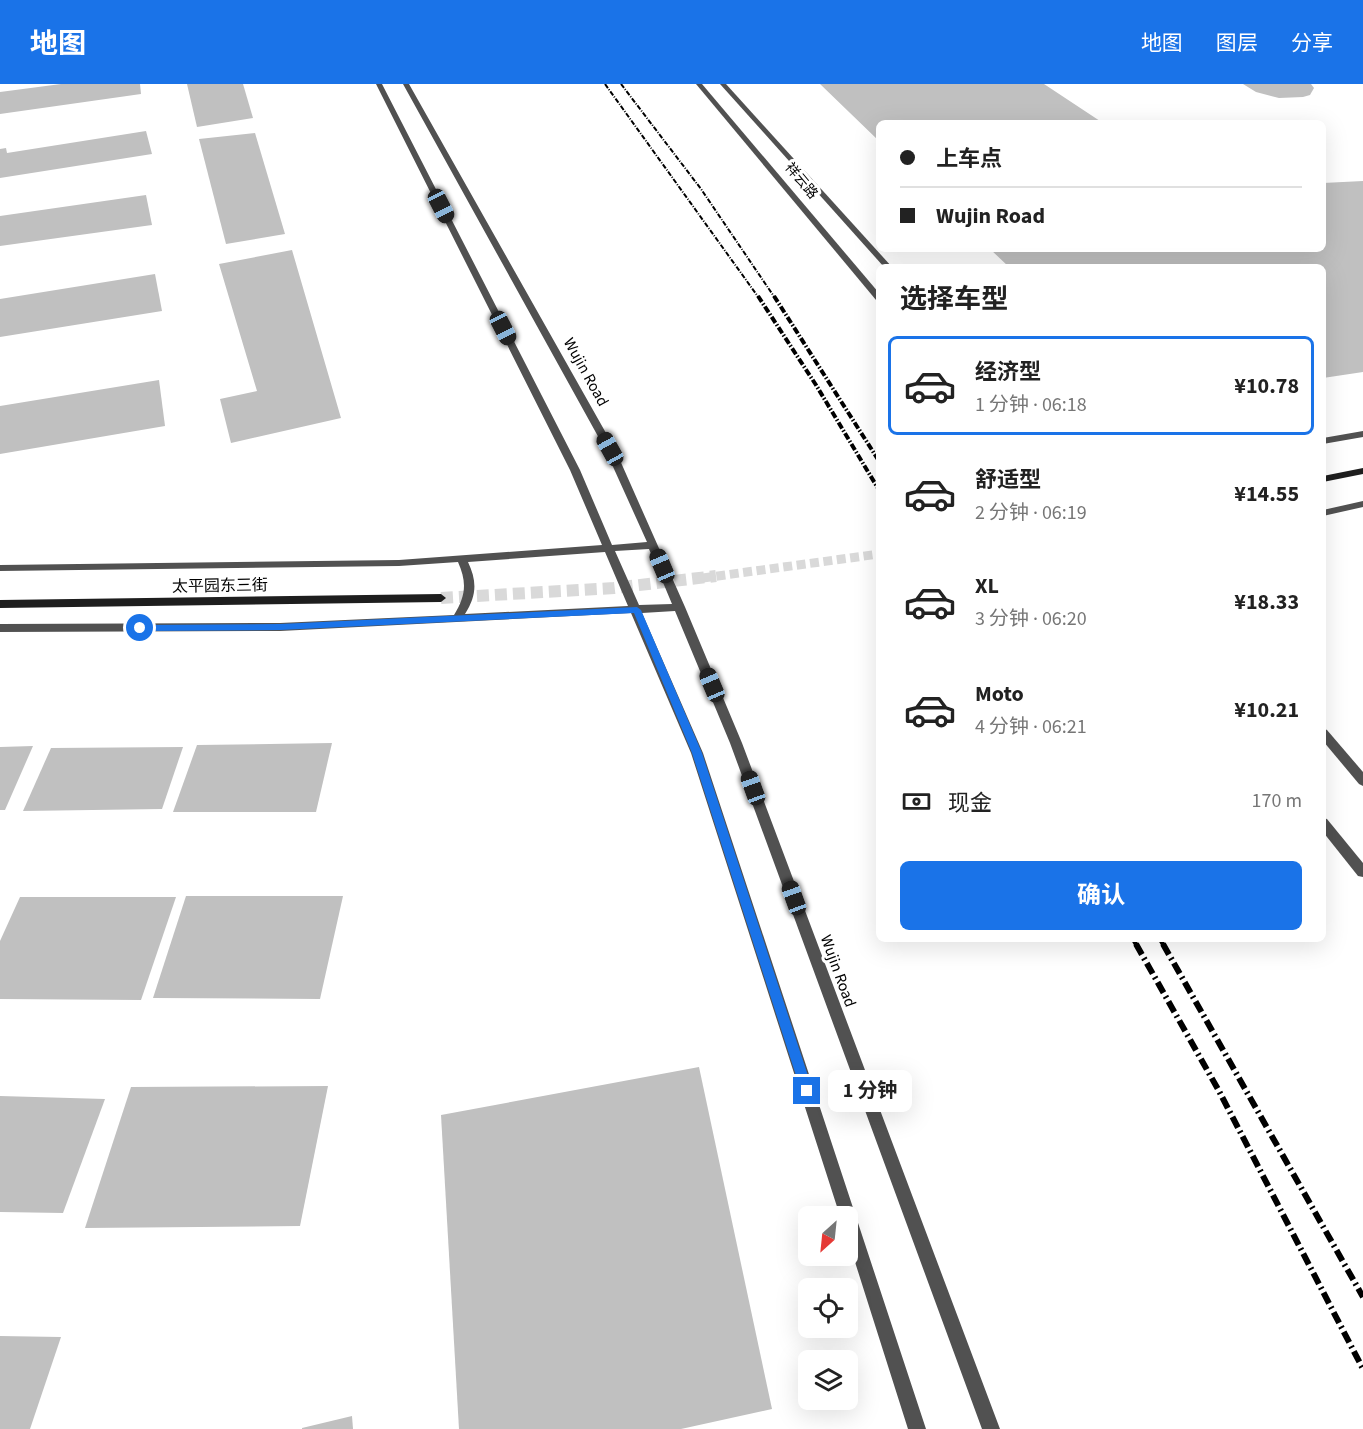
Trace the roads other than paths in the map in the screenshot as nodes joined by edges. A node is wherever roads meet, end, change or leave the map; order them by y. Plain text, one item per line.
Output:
1 (379, 84) edge
2 (406, 84) edge
3 (699, 84) edge
4 (723, 84) edge
5 (885, 264) edge
6 (876, 294) edge
7 (1363, 434) edge
8 (1326, 440) edge
9 (1363, 471) edge
10 (1326, 478) edge
11 (1363, 504) edge
12 (1326, 512) edge
13 (653, 545) junction
14 (611, 549) junction
15 (461, 558) junction
16 (0, 568) edge
17 (441, 598) tunnel mouth
18 (0, 604) edge
19 (680, 607) junction
20 (637, 610) junction
21 (457, 618) junction
22 (0, 628) edge
23 (1326, 737) edge
24 (1363, 781) edge
25 (1326, 827) edge
26 (1363, 873) edge
27 (917, 1429) edge
28 (991, 1429) edge

1 - 14 street
2 - 13 street, Wujin Road
3 - 6 street, 祥云路
4 - 5 street, 祥云路
7 - 8 street
9 - 10 main road
11 - 12 street
13 - 14 street
13 - 19 street, Wujin Road
14 - 15 street
14 - 20 street
15 - 16 street
15 - 21 street
17 - 18 main road, 太平园东三街
19 - 20 street
19 - 28 street, Wujin Road
20 - 21 street
20 - 27 street
21 - 22 street
23 - 24 street
25 - 26 street

